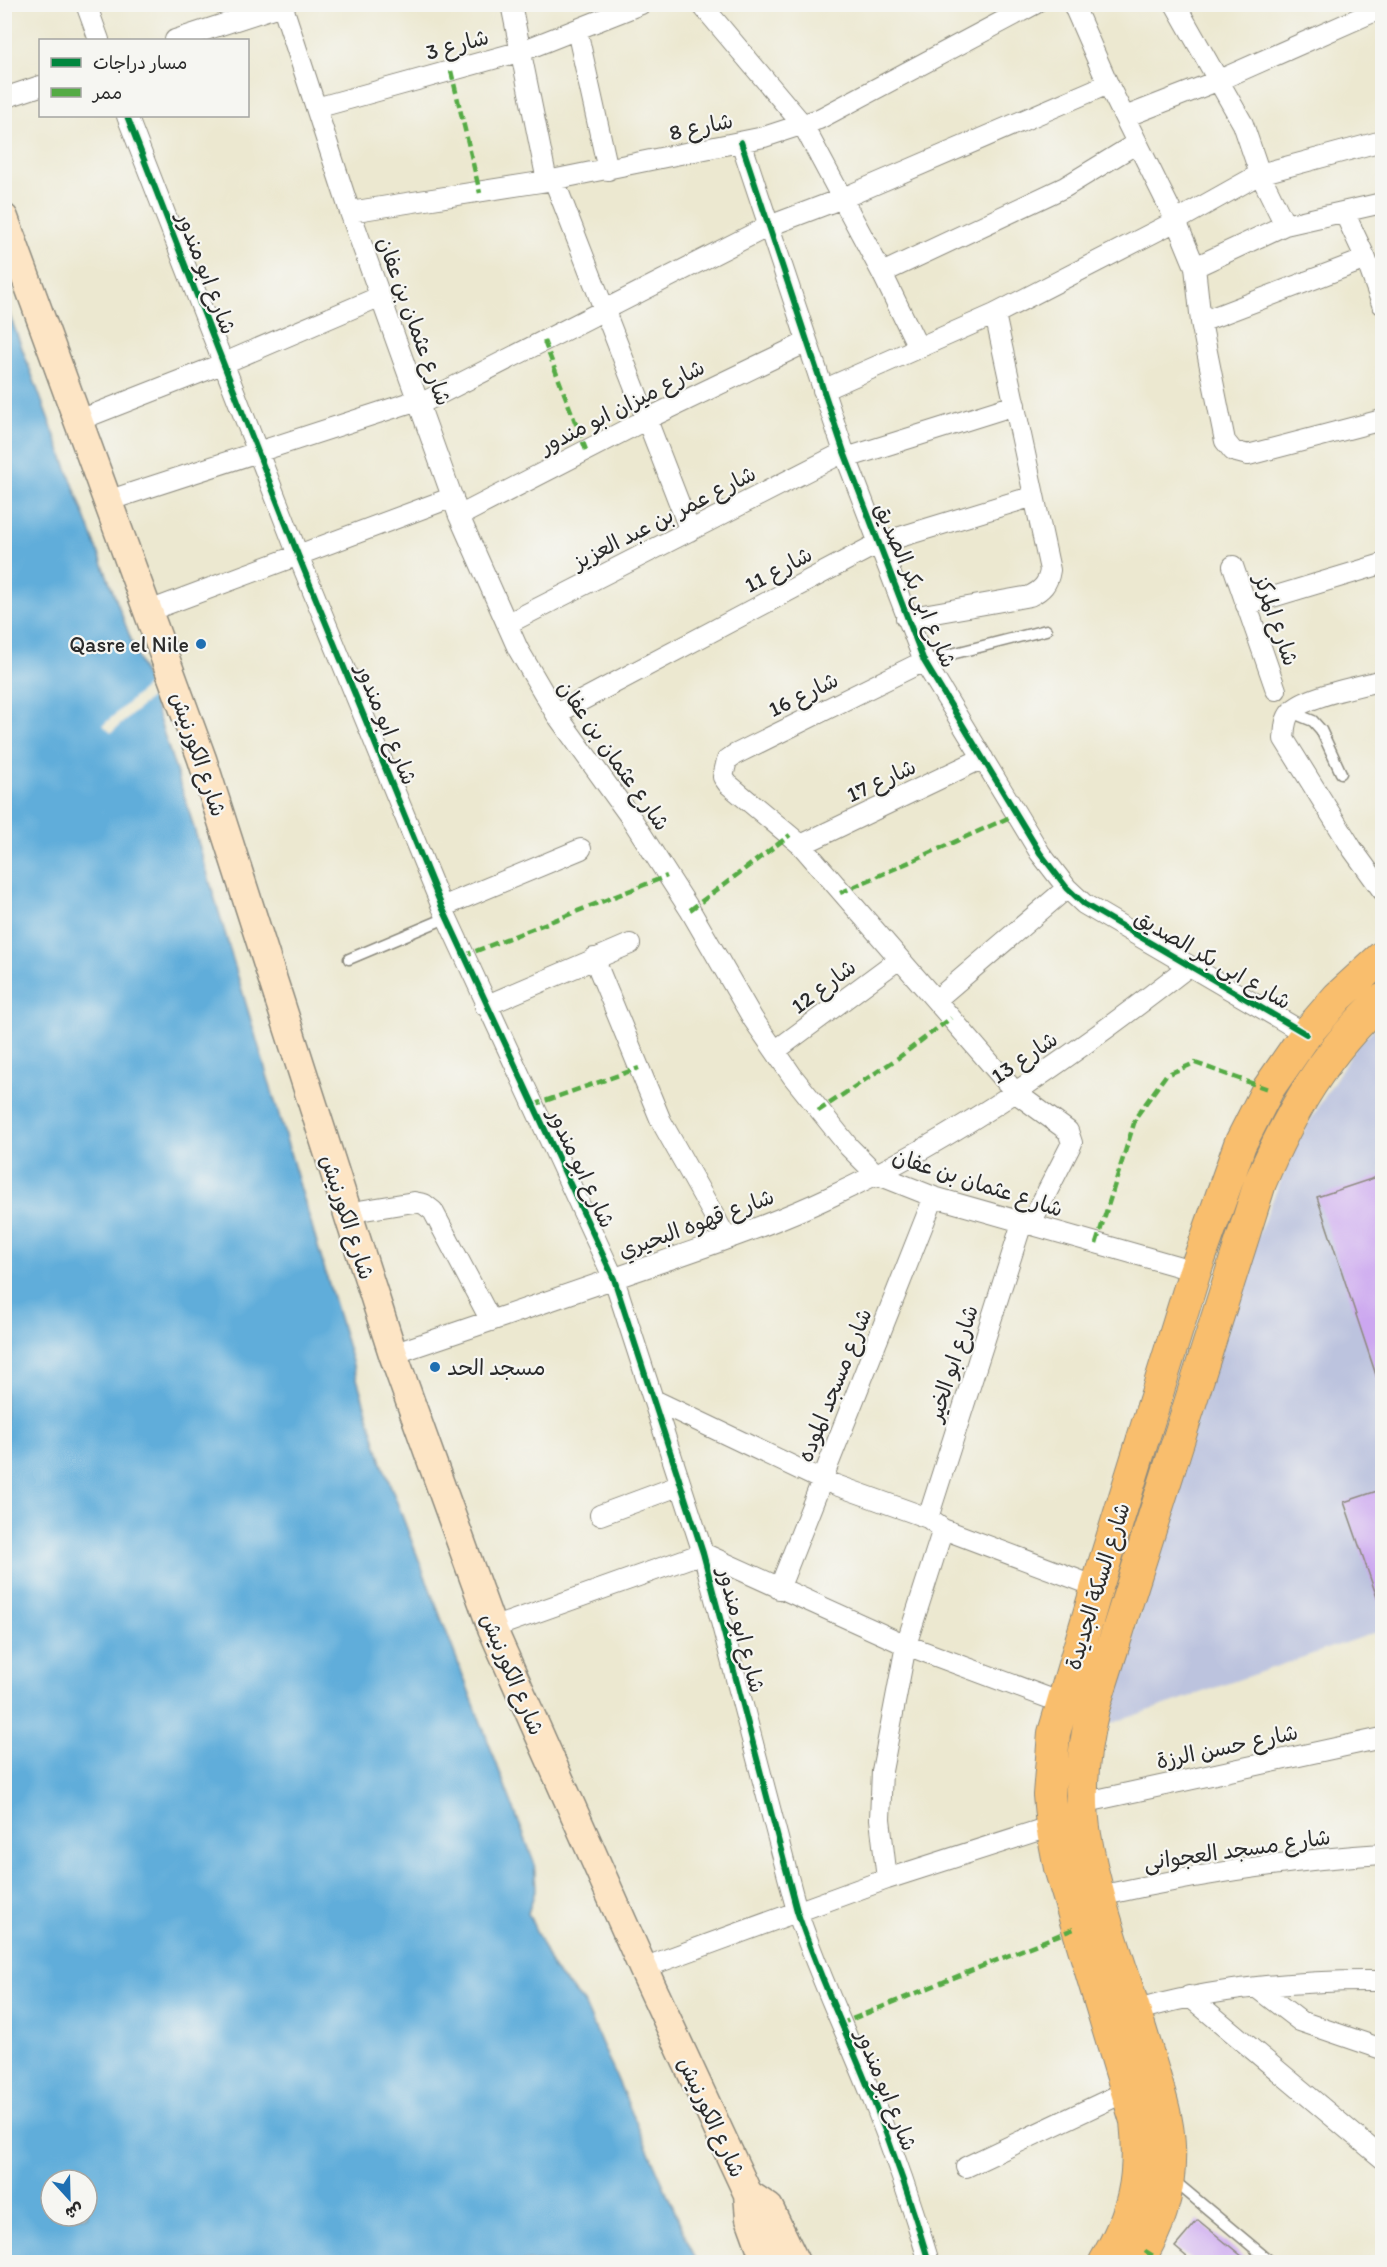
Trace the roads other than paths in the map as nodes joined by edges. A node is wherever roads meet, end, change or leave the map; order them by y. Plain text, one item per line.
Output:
1 (86, 4) edge
2 (511, 4) edge
3 (641, 4) edge
4 (701, 4) edge
5 (1035, 4) edge
6 (1074, 4) edge
7 (1175, 4) edge
8 (283, 5) edge
9 (1383, 8) edge
10 (577, 30) junction
11 (99, 39) edge
12 (178, 39) edge
13 (522, 51) junction
14 (1217, 81) junction
15 (1108, 84) junction
16 (39, 86) edge
17 (4, 98) edge
18 (316, 108) junction
19 (127, 117) edge
20 (1125, 117) junction
21 (803, 125) junction
22 (1383, 141) edge
23 (741, 142) junction
24 (1137, 143) junction
25 (608, 170) junction
26 (1260, 174) junction
27 (551, 181) junction
28 (843, 198) junction
29 (1383, 203) edge
30 (350, 212) junction
31 (1344, 212) junction
32 (4, 218) edge
33 (1176, 221) junction
34 (1285, 225) junction
35 (768, 226) junction
36 (1366, 259) junction
37 (1195, 267) junction
38 (882, 273) junction
39 (381, 296) junction
40 (1383, 304) edge
41 (604, 310) junction
42 (995, 314) junction
43 (1201, 322) junction
44 (807, 342) junction
45 (918, 347) junction
46 (222, 364) junction
47 (823, 390) junction
48 (419, 402) junction
49 (1015, 405) junction
50 (647, 419) junction
51 (1383, 420) edge
52 (77, 421) junction
53 (258, 453) junction
54 (845, 455) junction
55 (1034, 496) junction
56 (453, 497) junction
57 (107, 501) junction
58 (459, 516) junction
59 (690, 531) junction
60 (877, 544) junction
61 (298, 555) junction
62 (1383, 564) edge
63 (1233, 566) dead end
64 (1246, 605) junction
65 (148, 611) junction
66 (906, 618) junction
67 (507, 624) junction
68 (1046, 630) dead end
69 (924, 661) junction
70 (1383, 680) edge
71 (1276, 690) dead end
72 (1291, 712) junction
73 (556, 714) junction
74 (983, 758) junction
75 (1341, 773) dead end
76 (728, 784) joint
77 (801, 845) junction
78 (581, 849) dead end
79 (1067, 888) junction
80 (1383, 890) edge
81 (444, 912) junction
82 (630, 944) dead end
83 (1383, 957) edge
84 (594, 958) junction
85 (899, 959) junction
86 (349, 960) dead end
87 (1189, 966) junction
88 (936, 1000) junction
89 (1383, 1000) edge
90 (485, 1006) junction
91 (1306, 1034) junction
92 (775, 1051) junction
93 (1016, 1093) junction
94 (876, 1174) junction
95 (934, 1197) junction
96 (346, 1213) junction
97 (1026, 1224) junction
98 (727, 1239) junction
99 (1195, 1271) junction
100 (614, 1279) junction
101 (491, 1321) junction
102 (393, 1354) junction
103 (656, 1401) junction
104 (822, 1480) junction
105 (681, 1485) junction
106 (600, 1515) dead end
107 (936, 1523) junction
108 (703, 1552) junction
109 (1097, 1587) junction
110 (779, 1589) junction
111 (492, 1629) junction
112 (906, 1645) junction
113 (1062, 1703) junction
114 (1383, 1738) edge
115 (1082, 1803) junction
116 (1052, 1826) junction
117 (1383, 1854) edge
118 (887, 1879) junction
119 (1099, 1896) junction
120 (797, 1911) junction
121 (643, 1968) junction
122 (1383, 1981) edge
123 (1257, 1988) junction
124 (1189, 1996) junction
125 (1135, 2011) junction
126 (1383, 2049) edge
127 (1127, 2091) junction
128 (1383, 2158) edge
129 (966, 2168) dead end
130 (1168, 2176) junction
131 (748, 2194) junction
132 (766, 2262) edge
133 (795, 2262) edge
134 (929, 2262) edge
135 (1105, 2262) edge
136 (1137, 2262) edge
137 (1271, 2262) edge

1 - 11 street
2 - 13 street
3 - 10 street, شارع 3
4 - 21 street
5 - 21 street, شارع 8
6 - 15 street
7 - 14 street
8 - 12 street
8 - 18 street, شارع عثمان بن عفان
9 - 14 street
10 - 13 street, شارع 3
10 - 25 street
13 - 18 street, شارع 3
13 - 27 street
14 - 20 street
14 - 26 street
15 - 20 street
15 - 28 street
16 - 17 street
18 - 30 street, شارع عثمان بن عفان
19 - 46 street, شارع ابو مندور
20 - 24 street
21 - 23 street, شارع 8
21 - 28 street
22 - 26 street
23 - 25 street, شارع 8
23 - 35 street, شارع ابى بكر الصديق
24 - 33 street
24 - 38 street
25 - 27 street, شارع 8
26 - 33 street
26 - 34 street
27 - 30 street, شارع 8
27 - 41 street
28 - 35 street
28 - 38 street
29 - 31 street
30 - 39 street, شارع عثمان بن عفان
31 - 34 street
31 - 36 street
32 - 52 main road, شارع الكورنيش
33 - 37 street
33 - 42 street
34 - 37 street
35 - 41 street
35 - 44 street, شارع ابى بكر الصديق
36 - 40 street
36 - 43 street
37 - 43 street
38 - 45 street
39 - 46 street
39 - 48 street, شارع عثمان بن عفان
41 - 48 street
41 - 50 street
42 - 45 street
42 - 49 street
43 - 51 street
44 - 47 street, شارع ابى بكر الصديق
44 - 50 street, شارع ميزان ابو مندور
45 - 47 street
46 - 52 street
46 - 53 street, شارع ابو مندور
47 - 54 street, شارع ابى بكر الصديق
48 - 53 street
48 - 56 street, شارع عثمان بن عفان
49 - 54 street, شارع عمر بن عبد العزيز
49 - 55 street
50 - 58 street, شارع ميزان ابو مندور
50 - 59 street
52 - 57 main road, شارع الكورنيش
53 - 57 street
53 - 61 street, شارع ابو مندور
54 - 59 street, شارع عمر بن عبد العزيز
54 - 60 street, شارع ابى بكر الصديق
55 - 60 street, شارع 11
55 - 66 street
56 - 58 street, شارع عثمان بن عفان
56 - 61 street
57 - 65 main road, شارع الكورنيش
58 - 67 street, شارع عثمان بن عفان
59 - 67 street, شارع عمر بن عبد العزيز
60 - 66 street, شارع ابى بكر الصديق
60 - 73 street, شارع 11
61 - 65 street
61 - 81 street, شارع ابو مندور
62 - 64 street
63 - 64 street, شارع المركز
64 - 71 street, شارع المركز
65 - 96 main road, شارع الكورنيش
66 - 69 street, شارع ابى بكر الصديق
67 - 73 street, شارع عثمان بن عفان
68 - 69 lane
69 - 74 street, شارع ابى بكر الصديق
69 - 76 street, شارع 16
70 - 72 street
72 - 75 lane
72 - 80 street
73 - 92 street, شارع عثمان بن عفان
74 - 77 street, شارع 17
74 - 79 street, شارع ابى بكر الصديق
76 - 77 street, شارع ابو الخير
77 - 85 street, شارع ابو الخير
78 - 81 street
79 - 87 street, شارع ابى بكر الصديق
79 - 88 street
81 - 86 lane
81 - 90 street, شارع ابو مندور
82 - 84 street
83 - 91 main road, شارع السكة الجديدة
84 - 90 street
84 - 98 street
85 - 88 street, شارع ابو الخير
85 - 92 street, شارع 12
87 - 91 street, شارع ابى بكر الصديق
87 - 93 street, شارع 13
88 - 93 street, شارع ابو الخير
89 - 115 main road, شارع السكة الجديدة
90 - 100 street, شارع ابو مندور
91 - 99 main road, شارع السكة الجديدة
92 - 94 street, شارع عثمان بن عفان
93 - 94 street, شارع 13
93 - 97 street, شارع ابو الخير
94 - 95 street, شارع عثمان بن عفان
94 - 98 street, شارع قهوه البحيري
95 - 97 street, شارع عثمان بن عفان
95 - 104 street, شارع مسجد الموده
96 - 101 street
96 - 102 main road, شارع الكورنيش
97 - 99 street, شارع عثمان بن عفان
97 - 107 street, شارع ابو الخير
98 - 100 street, شارع قهوه البحيري
99 - 109 main road, شارع السكة الجديدة
100 - 101 street, شارع قهوه البحيري
100 - 103 street, شارع ابو مندور
101 - 102 street, شارع قهوه البحيري
102 - 111 main road, شارع الكورنيش
103 - 104 street
103 - 105 street, شارع ابو مندور
104 - 107 street
104 - 110 street, شارع مسجد الموده
105 - 106 street
105 - 108 street, شارع ابو مندور
107 - 109 street
107 - 112 street, شارع ابو الخير
108 - 110 street
108 - 111 street
108 - 120 street, شارع ابو مندور
109 - 113 main road, شارع السكة الجديدة
110 - 112 street
111 - 121 main road, شارع الكورنيش
112 - 113 street
112 - 118 street, شارع ابو الخير
113 - 116 main road, شارع السكة الجديدة
114 - 115 street, شارع حسن الرزة
115 - 119 main road, شارع السكة الجديدة
116 - 118 street
116 - 127 main road, شارع السكة الجديدة
117 - 119 street, شارع مسجد العجوانى
118 - 120 street
119 - 125 main road, شارع السكة الجديدة
120 - 121 street
120 - 134 street, شارع ابو مندور
121 - 131 main road, شارع الكورنيش
122 - 123 street
123 - 124 street
123 - 126 street
124 - 125 street
124 - 128 street
125 - 130 main road, شارع السكة الجديدة
127 - 129 street
127 - 135 main road, شارع السكة الجديدة
130 - 136 main road, شارع السكة الجديدة
130 - 137 lane
131 - 132 main road, شارع الكورنيش
131 - 133 main road, شارع الكورنيش

